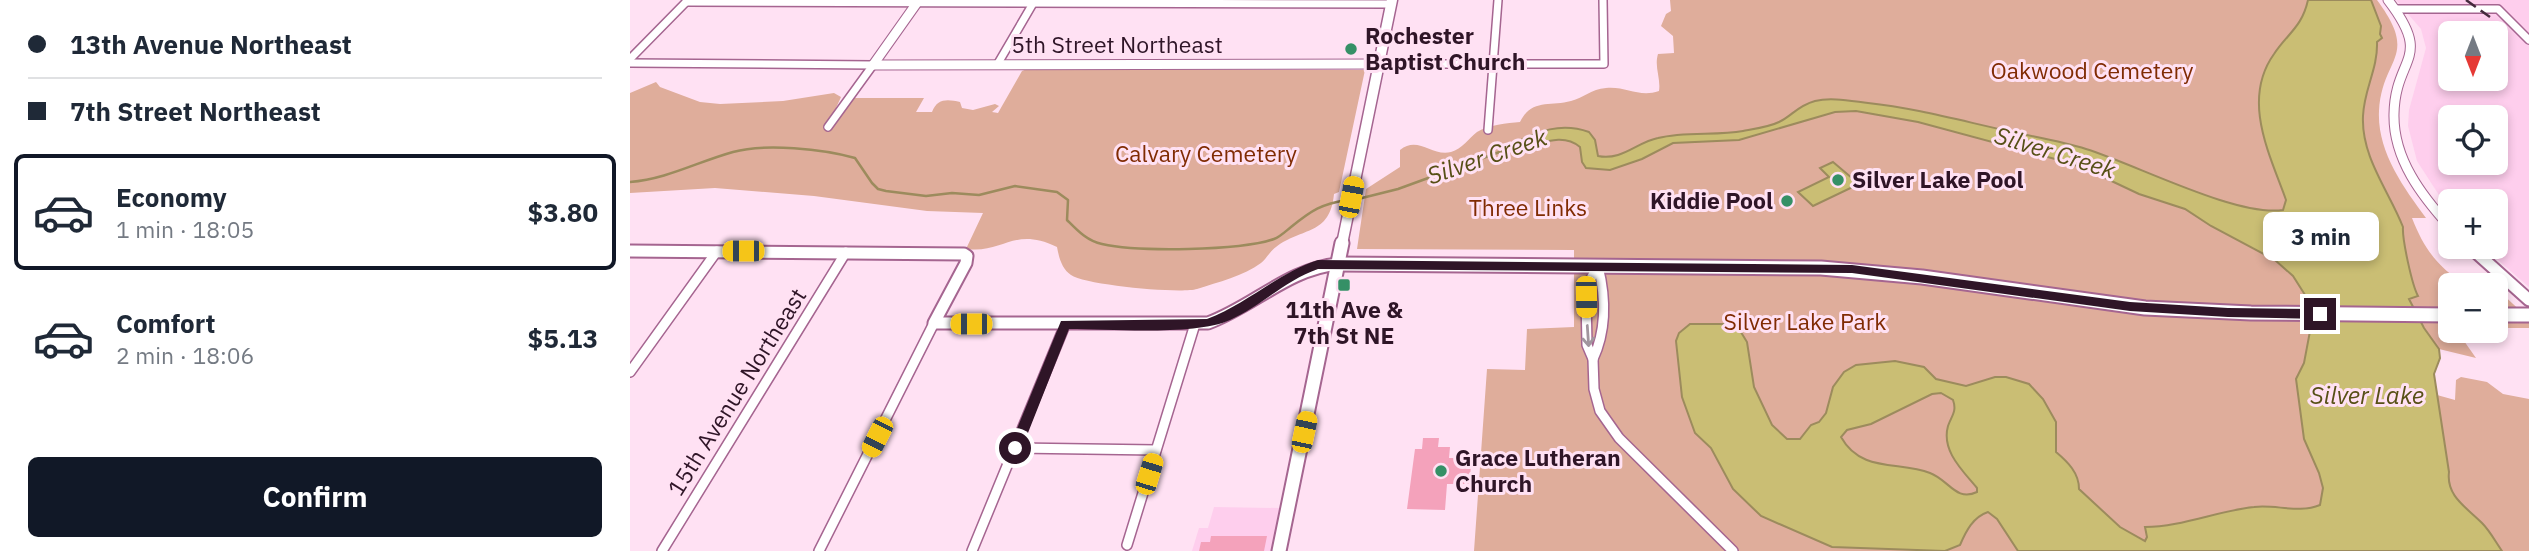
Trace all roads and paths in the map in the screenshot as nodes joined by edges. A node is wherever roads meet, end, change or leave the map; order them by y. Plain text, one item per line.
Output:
1 (1498, 0) edge
2 (1603, 0) edge
3 (2388, 0) edge
4 (687, 1) edge
5 (918, 1) edge
6 (1035, 1) edge
7 (1392, 2) edge
8 (2396, 9) junction
9 (2529, 40) edge
10 (630, 61) edge
11 (1380, 64) junction
12 (1493, 64) junction
13 (873, 65) junction
14 (997, 65) junction
15 (828, 127) dead end
16 (1488, 130) dead end
17 (2438, 212) edge
18 (630, 251) edge
19 (718, 251) junction
20 (846, 252) junction
21 (2483, 259) edge
22 (1338, 264) junction
23 (1598, 265) junction
24 (2529, 300) edge
25 (2438, 314) edge
26 (2508, 315) edge
27 (2529, 315) edge
28 (934, 323) junction
29 (1195, 324) junction
30 (1065, 325) junction
31 (1593, 359) junction
32 (630, 372) edge
33 (1015, 448) junction
34 (1156, 450) junction
35 (1128, 545) dead end
36 (662, 551) edge
37 (819, 551) edge
38 (972, 551) edge
39 (1279, 551) edge
40 (1733, 551) edge

1 - 12 street
2 - 12 street, 5th Street Northeast
3 - 8 street
4 - 5 street
4 - 10 street
5 - 6 street
5 - 13 street
6 - 7 street
6 - 14 street
7 - 11 main road
8 - 9 street
8 - 17 street
10 - 13 street, 5th Street Northeast
11 - 12 street, 5th Street Northeast
11 - 14 street, 5th Street Northeast
11 - 22 main road
12 - 16 street
13 - 14 street, 5th Street Northeast
13 - 15 street
18 - 19 street
19 - 20 street
19 - 32 street
20 - 28 street
20 - 36 street, 15th Avenue Northeast
21 - 24 street
22 - 23 main road
22 - 29 street
22 - 39 main road
23 - 25 main road
23 - 31 street
23 -> 31 street
26 - 27 main road
28 - 30 street
28 - 37 street
29 - 30 street
29 - 34 street
30 - 33 street
31 - 40 street
33 - 34 street
33 - 38 street
34 - 35 street

